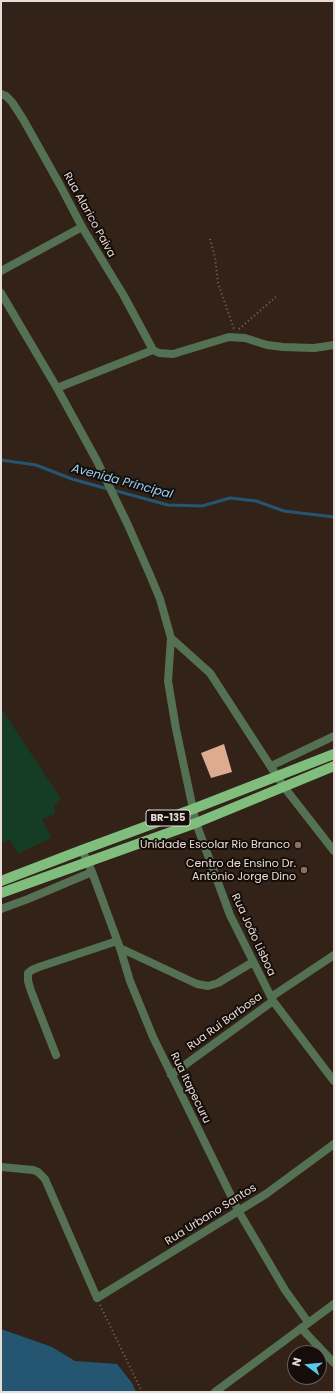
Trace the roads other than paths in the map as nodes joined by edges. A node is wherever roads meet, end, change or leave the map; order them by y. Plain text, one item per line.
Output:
1 (1, 94) edge
2 (82, 227) junction
3 (1, 272) edge
4 (1, 293) edge
5 (334, 345) edge
6 (153, 350) junction
7 (58, 388) junction
8 (172, 638) junction
9 (334, 736) edge
10 (334, 754) edge
11 (271, 766) junction
12 (334, 766) edge
13 (277, 776) junction
14 (284, 787) junction
15 (193, 809) junction
16 (196, 823) junction
17 (82, 850) junction
18 (334, 850) edge
19 (90, 867) junction
20 (1, 881) edge
21 (1, 893) edge
22 (1, 909) edge
23 (119, 945) junction
24 (334, 955) edge
25 (253, 962) junction
26 (272, 999) junction
27 (56, 1055) dead end
28 (171, 1075) junction
29 (334, 1081) edge
30 (334, 1144) edge
31 (1, 1167) edge
32 (239, 1212) junction
33 (334, 1304) edge
34 (308, 1322) junction
35 (301, 1328) junction
36 (334, 1363) edge
37 (215, 1392) edge

1 - 2 street, Rua Alarico Paiva
2 - 3 street
2 - 6 street, Rua Alarico Paiva
4 - 7 street
5 - 6 street
6 - 7 street
7 - 8 street
8 - 11 street
8 - 15 street, Rua João Lisboa
9 - 11 street
10 - 13 main road, BR-135
11 - 13 street
12 - 14 main road, BR-135
13 - 14 street
13 - 15 main road, BR-135
14 - 16 main road, BR-135
14 - 18 street
15 - 16 street, Rua João Lisboa
15 - 17 main road, BR-135
16 - 19 main road, BR-135
16 - 25 street, Rua João Lisboa
17 - 19 street, Rua Itapecuru
17 - 20 main road, BR-135
19 - 21 main road, BR-135
19 - 22 street
19 - 23 street, Rua Itapecuru
23 - 25 street
23 - 27 street
23 - 28 street, Rua Itapecuru
24 - 26 street, Rua Rui Barbosa
25 - 26 street, Rua João Lisboa
26 - 28 street, Rua Rui Barbosa
26 - 29 street, Rua João Lisboa
28 - 32 street, Rua Itapecuru
30 - 32 street, Rua Urbano Santos
31 - 32 street, Rua Urbano Santos
32 - 34 street, Rua Itapecuru
33 - 34 street
34 - 35 street
35 - 36 street
35 - 37 street

